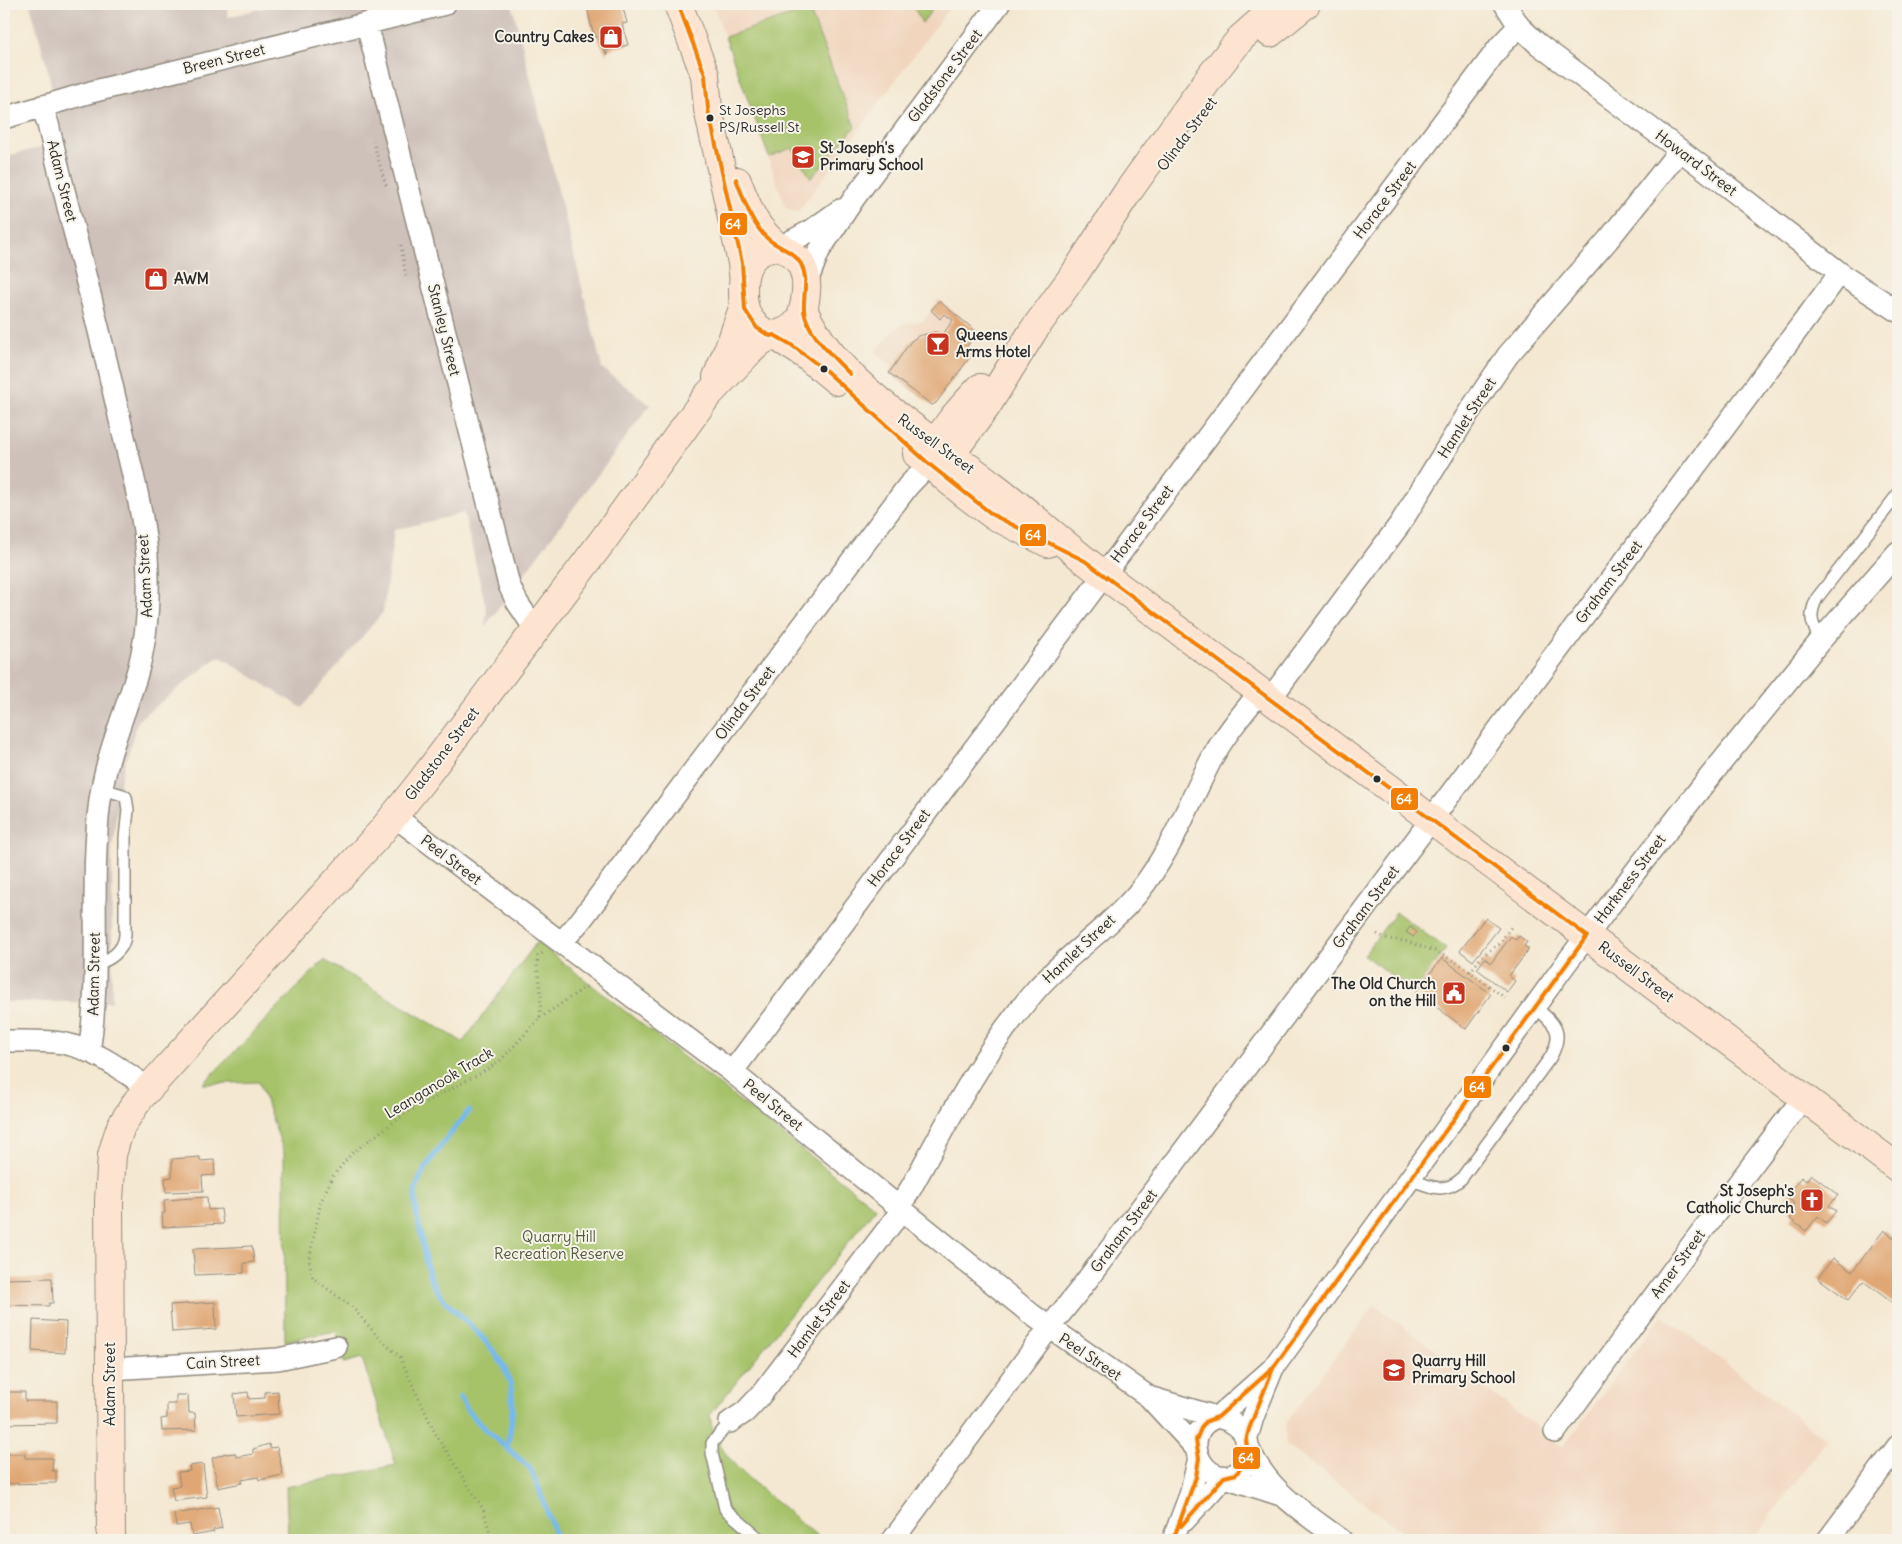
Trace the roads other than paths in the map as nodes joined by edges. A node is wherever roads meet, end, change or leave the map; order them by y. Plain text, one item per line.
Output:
1 (445, 4) edge
2 (659, 4) edge
3 (678, 4) edge
4 (999, 4) edge
5 (1280, 4) edge
6 (1306, 4) edge
7 (1505, 4) edge
8 (367, 24) junction
9 (1519, 26) junction
10 (42, 106) junction
11 (708, 109) junction
12 (4, 118) edge
13 (1680, 150) junction
14 (855, 197) junction
15 (779, 247) junction
16 (1076, 272) junction
17 (1840, 273) junction
18 (743, 274) junction
19 (806, 284) junction
20 (744, 305) junction
21 (804, 311) junction
22 (1898, 311) edge
23 (772, 336) junction
24 (707, 396) junction
25 (938, 454) junction
26 (1898, 494) edge
27 (1898, 552) edge
28 (1094, 568) junction
29 (536, 629) junction
30 (1820, 641) junction
31 (1265, 696) junction
32 (102, 789) junction
33 (394, 816) junction
34 (1431, 820) junction
35 (1587, 936) junction
36 (562, 942) junction
37 (95, 964) junction
38 (1535, 1007) junction
39 (4, 1041) edge
40 (90, 1052) junction
41 (732, 1072) junction
42 (148, 1088) junction
43 (1803, 1098) junction
44 (1898, 1168) edge
45 (1409, 1179) junction
46 (900, 1208) junction
47 (1049, 1328) junction
48 (336, 1348) dead end
49 (1273, 1368) junction
50 (110, 1369) junction
51 (1150, 1397) junction
52 (1217, 1417) junction
53 (730, 1422) joint
54 (1554, 1432) dead end
55 (1247, 1443) junction
56 (1898, 1446) edge
57 (1198, 1453) junction
58 (1224, 1477) junction
59 (1281, 1495) junction
60 (1175, 1535) edge
61 (110, 1540) edge
62 (761, 1540) edge
63 (893, 1540) edge
64 (1341, 1540) edge
65 (1828, 1540) edge

1 - 8 street, Breen Street
2 - 11 main road
3 - 11 main road
4 - 14 street, Gladstone Street
5 - 16 main road, Olinda Street
6 - 16 main road, Olinda Street
7 - 9 street, Howard Street
8 - 10 street, Breen Street
8 - 29 street, Stanley Street
9 - 13 street, Howard Street
9 - 28 street, Horace Street
10 - 12 street, Breen Street
10 - 32 street, Adam Street
11 - 15 main road
11 - 18 main road
13 - 17 street, Howard Street
13 - 31 street, Hamlet Street
14 - 15 street, Gladstone Street
14 - 19 street, Gladstone Street
15 - 18 main road
15 - 19 main road
16 - 25 main road, Olinda Street
17 - 22 street, Howard Street
17 - 34 street, Graham Street
18 - 20 main road
19 - 21 main road
20 - 23 main road
20 - 24 main road, Gladstone Street
21 - 23 main road
21 - 25 main road, Russell Street
23 - 24 main road, Gladstone Street
23 - 25 main road, Russell Street
24 - 29 main road, Gladstone Street
25 - 28 main road, Russell Street
25 - 36 street, Olinda Street
26 - 30 lane
27 - 30 street, Harkness Street
28 - 31 main road, Russell Street
28 - 41 street, Horace Street
29 - 33 main road, Gladstone Street
30 - 35 street, Harkness Street
31 - 34 main road, Russell Street
31 - 46 street, Hamlet Street
32 - 37 street, Adam Street
32 - 37 lane
33 - 36 street, Peel Street
33 - 42 main road, Gladstone Street
34 - 35 main road, Russell Street
34 - 47 street, Graham Street
35 - 38 street, Harkness Street
35 - 43 main road, Russell Street
36 - 41 street, Peel Street
37 - 40 street, Adam Street
38 - 45 street, Harkness Street
38 - 45 lane
39 - 40 street
40 - 42 street
41 - 46 street, Peel Street
42 - 50 main road, Adam Street
43 - 44 main road, Russell Street
43 - 54 street, Amer Street
45 - 49 street, Harkness Street
46 - 47 street, Peel Street
46 - 53 street, Hamlet Street
47 - 51 street, Peel Street
47 - 63 street, Graham Street
48 - 50 street, Cain Street
49 - 52 street, Harkness Street
49 - 55 street, Harkness Street
50 - 61 main road, Adam Street
51 - 52 street, Peel Street
51 - 57 street, Peel Street
52 - 55 street
52 - 57 street
53 - 62 lane
55 - 58 street
55 - 59 street
56 - 65 street
57 - 58 street
57 - 60 street
58 - 59 street
58 - 60 street
59 - 64 street

